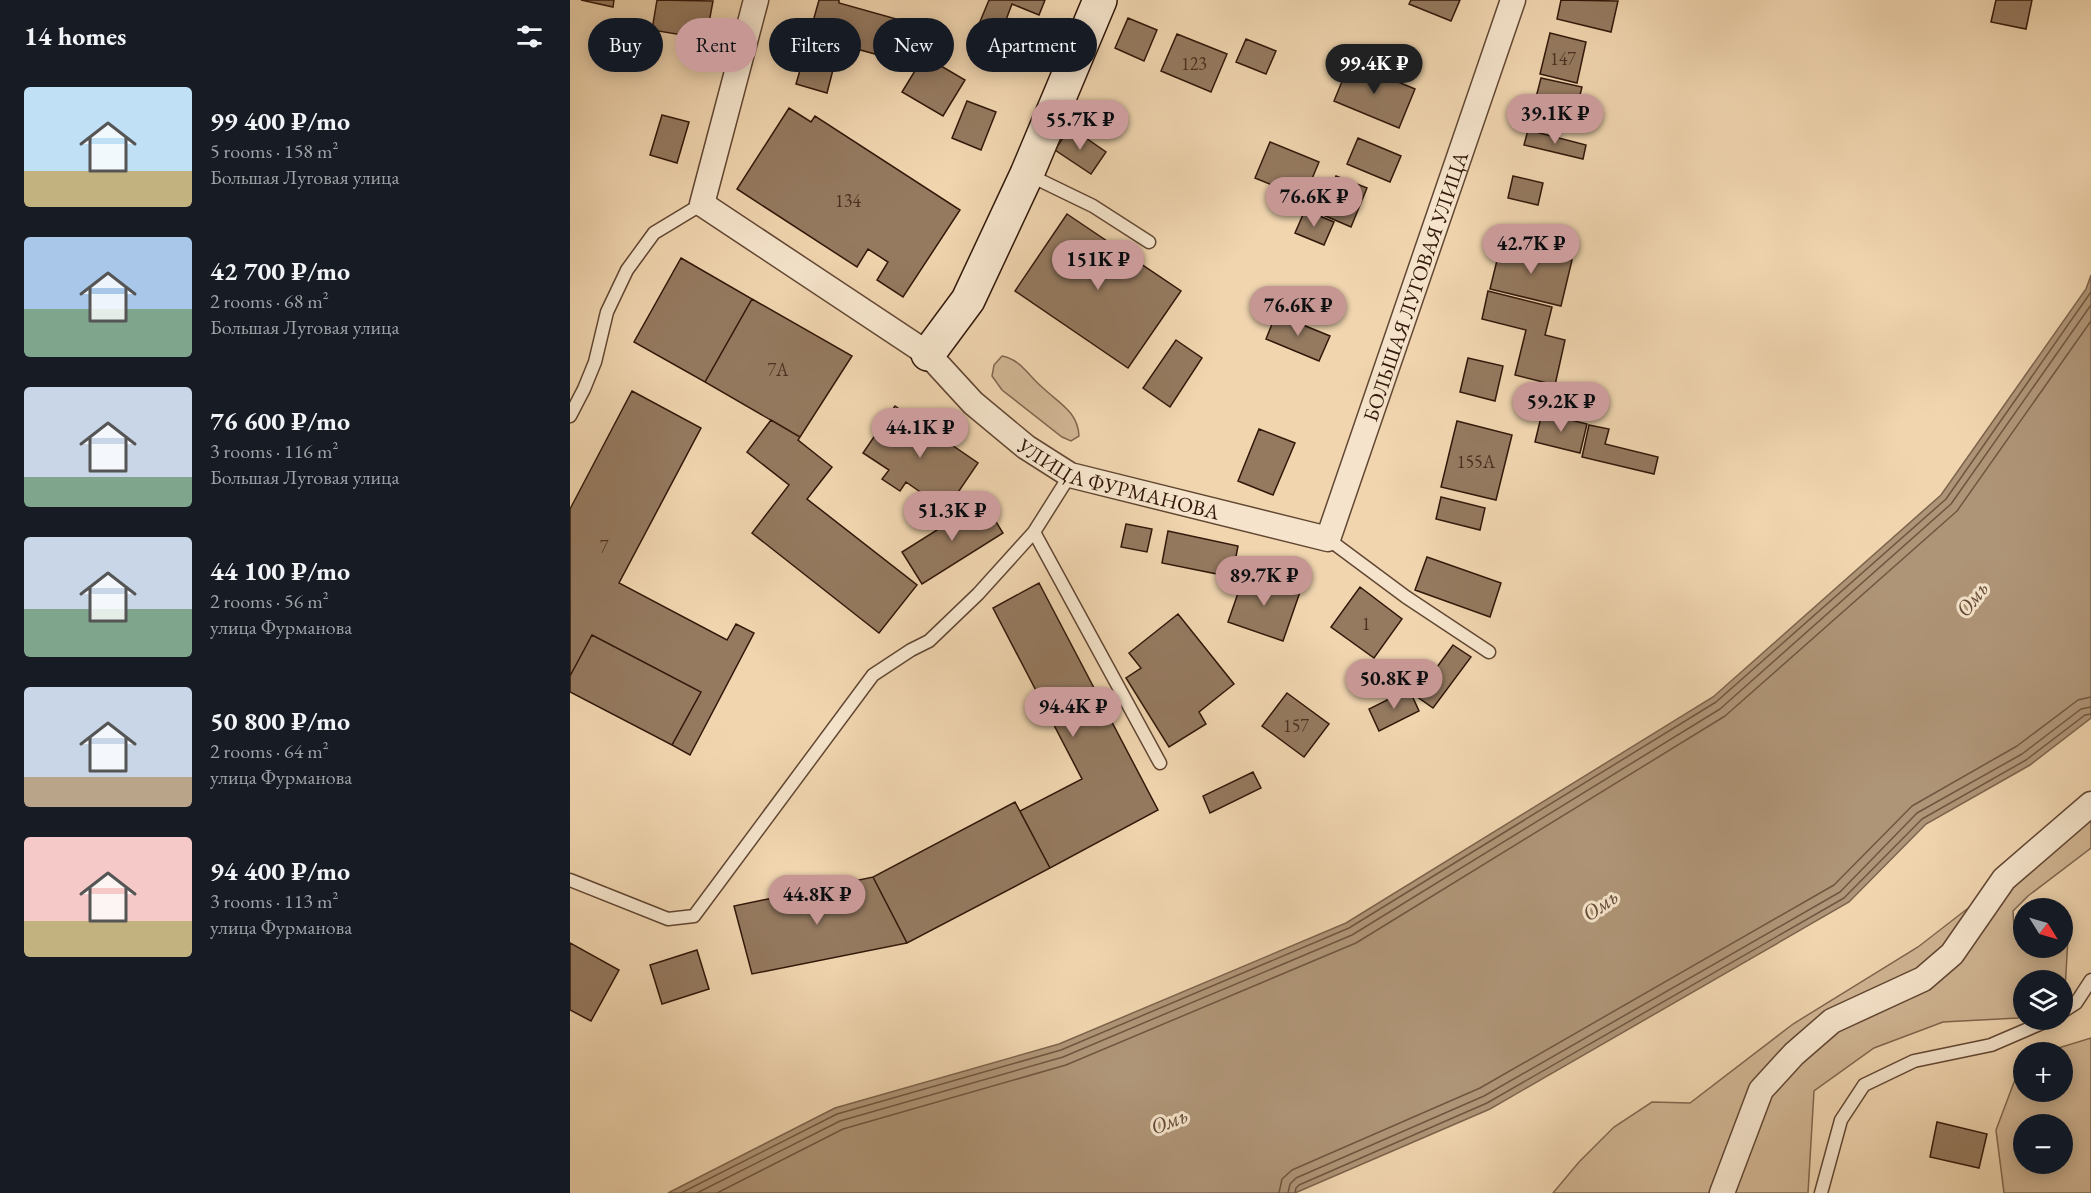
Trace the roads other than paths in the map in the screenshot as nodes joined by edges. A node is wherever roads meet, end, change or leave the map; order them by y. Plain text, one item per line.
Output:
1 (756, 0) edge
2 (1100, 0) edge
3 (1513, 0) edge
4 (1028, 174) junction
5 (702, 204) junction
6 (1149, 242) dead end
7 (928, 354) junction
8 (570, 416) edge
9 (1070, 475) junction
10 (1034, 532) junction
11 (1328, 539) junction
12 (1489, 652) dead end
13 (1160, 763) dead end
14 (2091, 804) edge
15 (570, 880) edge
16 (2091, 980) edge
17 (2073, 1005) edge
18 (2026, 1030) edge
19 (1722, 1193) edge
20 (1821, 1193) edge

1 - 5 street
2 - 4 street
3 - 11 street, БОЛЬШАЯ ЛУГОВАЯ УЛИЦА
4 - 6 lane
4 - 7 street
5 - 7 street, УЛИЦА ФУРМАНОВА
5 - 8 lane
7 - 9 street, УЛИЦА ФУРМАНОВА
9 - 10 lane
9 - 11 street, УЛИЦА ФУРМАНОВА
10 - 13 lane
10 - 15 lane
11 - 12 lane
14 - 19 street
16 - 17 lane
18 - 20 lane

